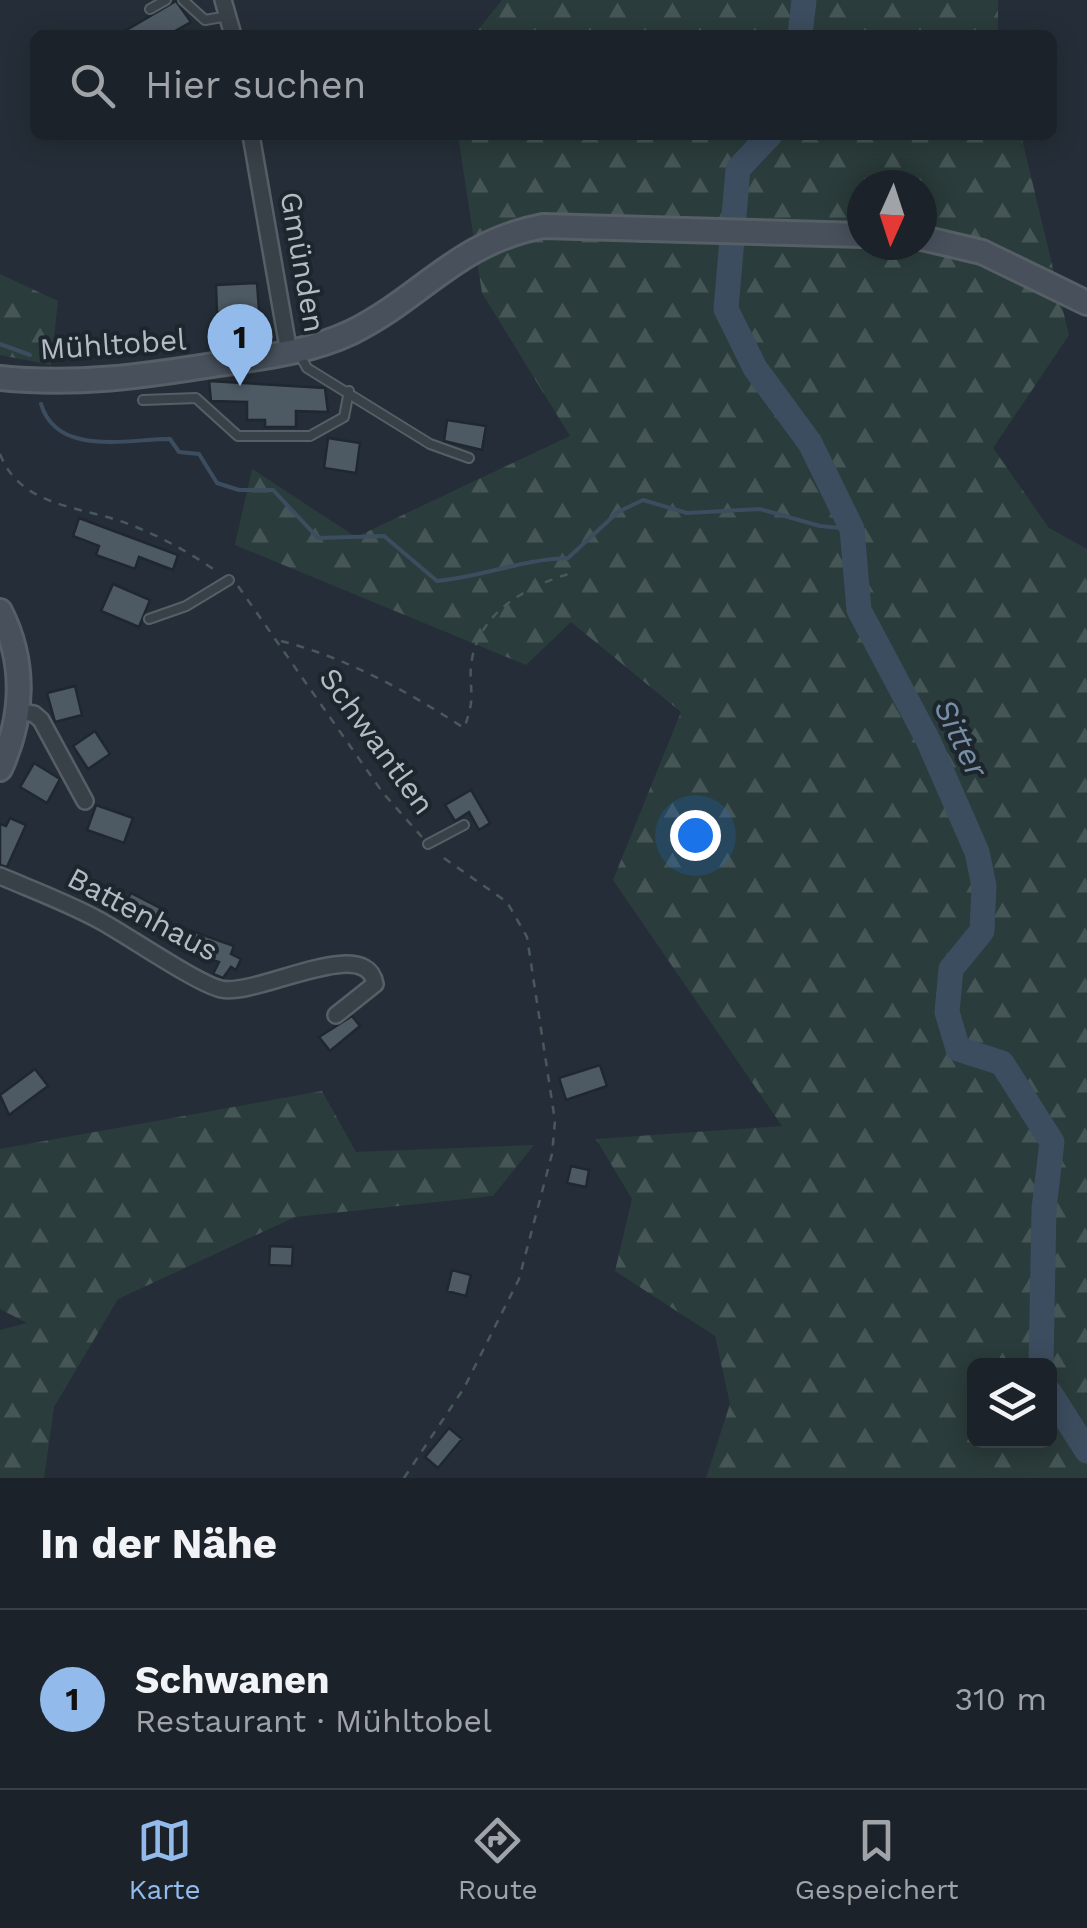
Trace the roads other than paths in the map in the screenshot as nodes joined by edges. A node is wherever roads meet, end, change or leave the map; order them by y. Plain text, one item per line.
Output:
1 (166, 0) edge
2 (183, 0) edge
3 (223, 0) edge
4 (150, 9) dead end
5 (228, 16) junction
6 (232, 30) edge
7 (252, 140) edge
8 (847, 234) edge
9 (937, 244) edge
10 (1087, 303) edge
11 (294, 352) junction
12 (0, 378) edge
13 (349, 391) junction
14 (143, 400) dead end
15 (469, 458) dead end
16 (228, 580) road end
17 (0, 610) edge
18 (150, 619) dead end
19 (18, 711) junction
20 (0, 769) edge
21 (85, 801) dead end
22 (464, 825) dead end
23 (428, 844) road end
24 (0, 876) edge
25 (336, 1015) dead end

1 - 4 lane
2 - 5 lane
3 - 5 street
5 - 6 street
7 - 11 street, Gmünden
8 - 11 main road, Gmünden
9 - 10 main road
11 - 12 main road, Mühltobel
11 - 13 lane
13 - 14 lane
13 - 15 lane
16 - 18 lane
17 - 19 main road
19 - 20 main road
19 - 21 street
22 - 23 lane
24 - 25 street, Battenhaus

